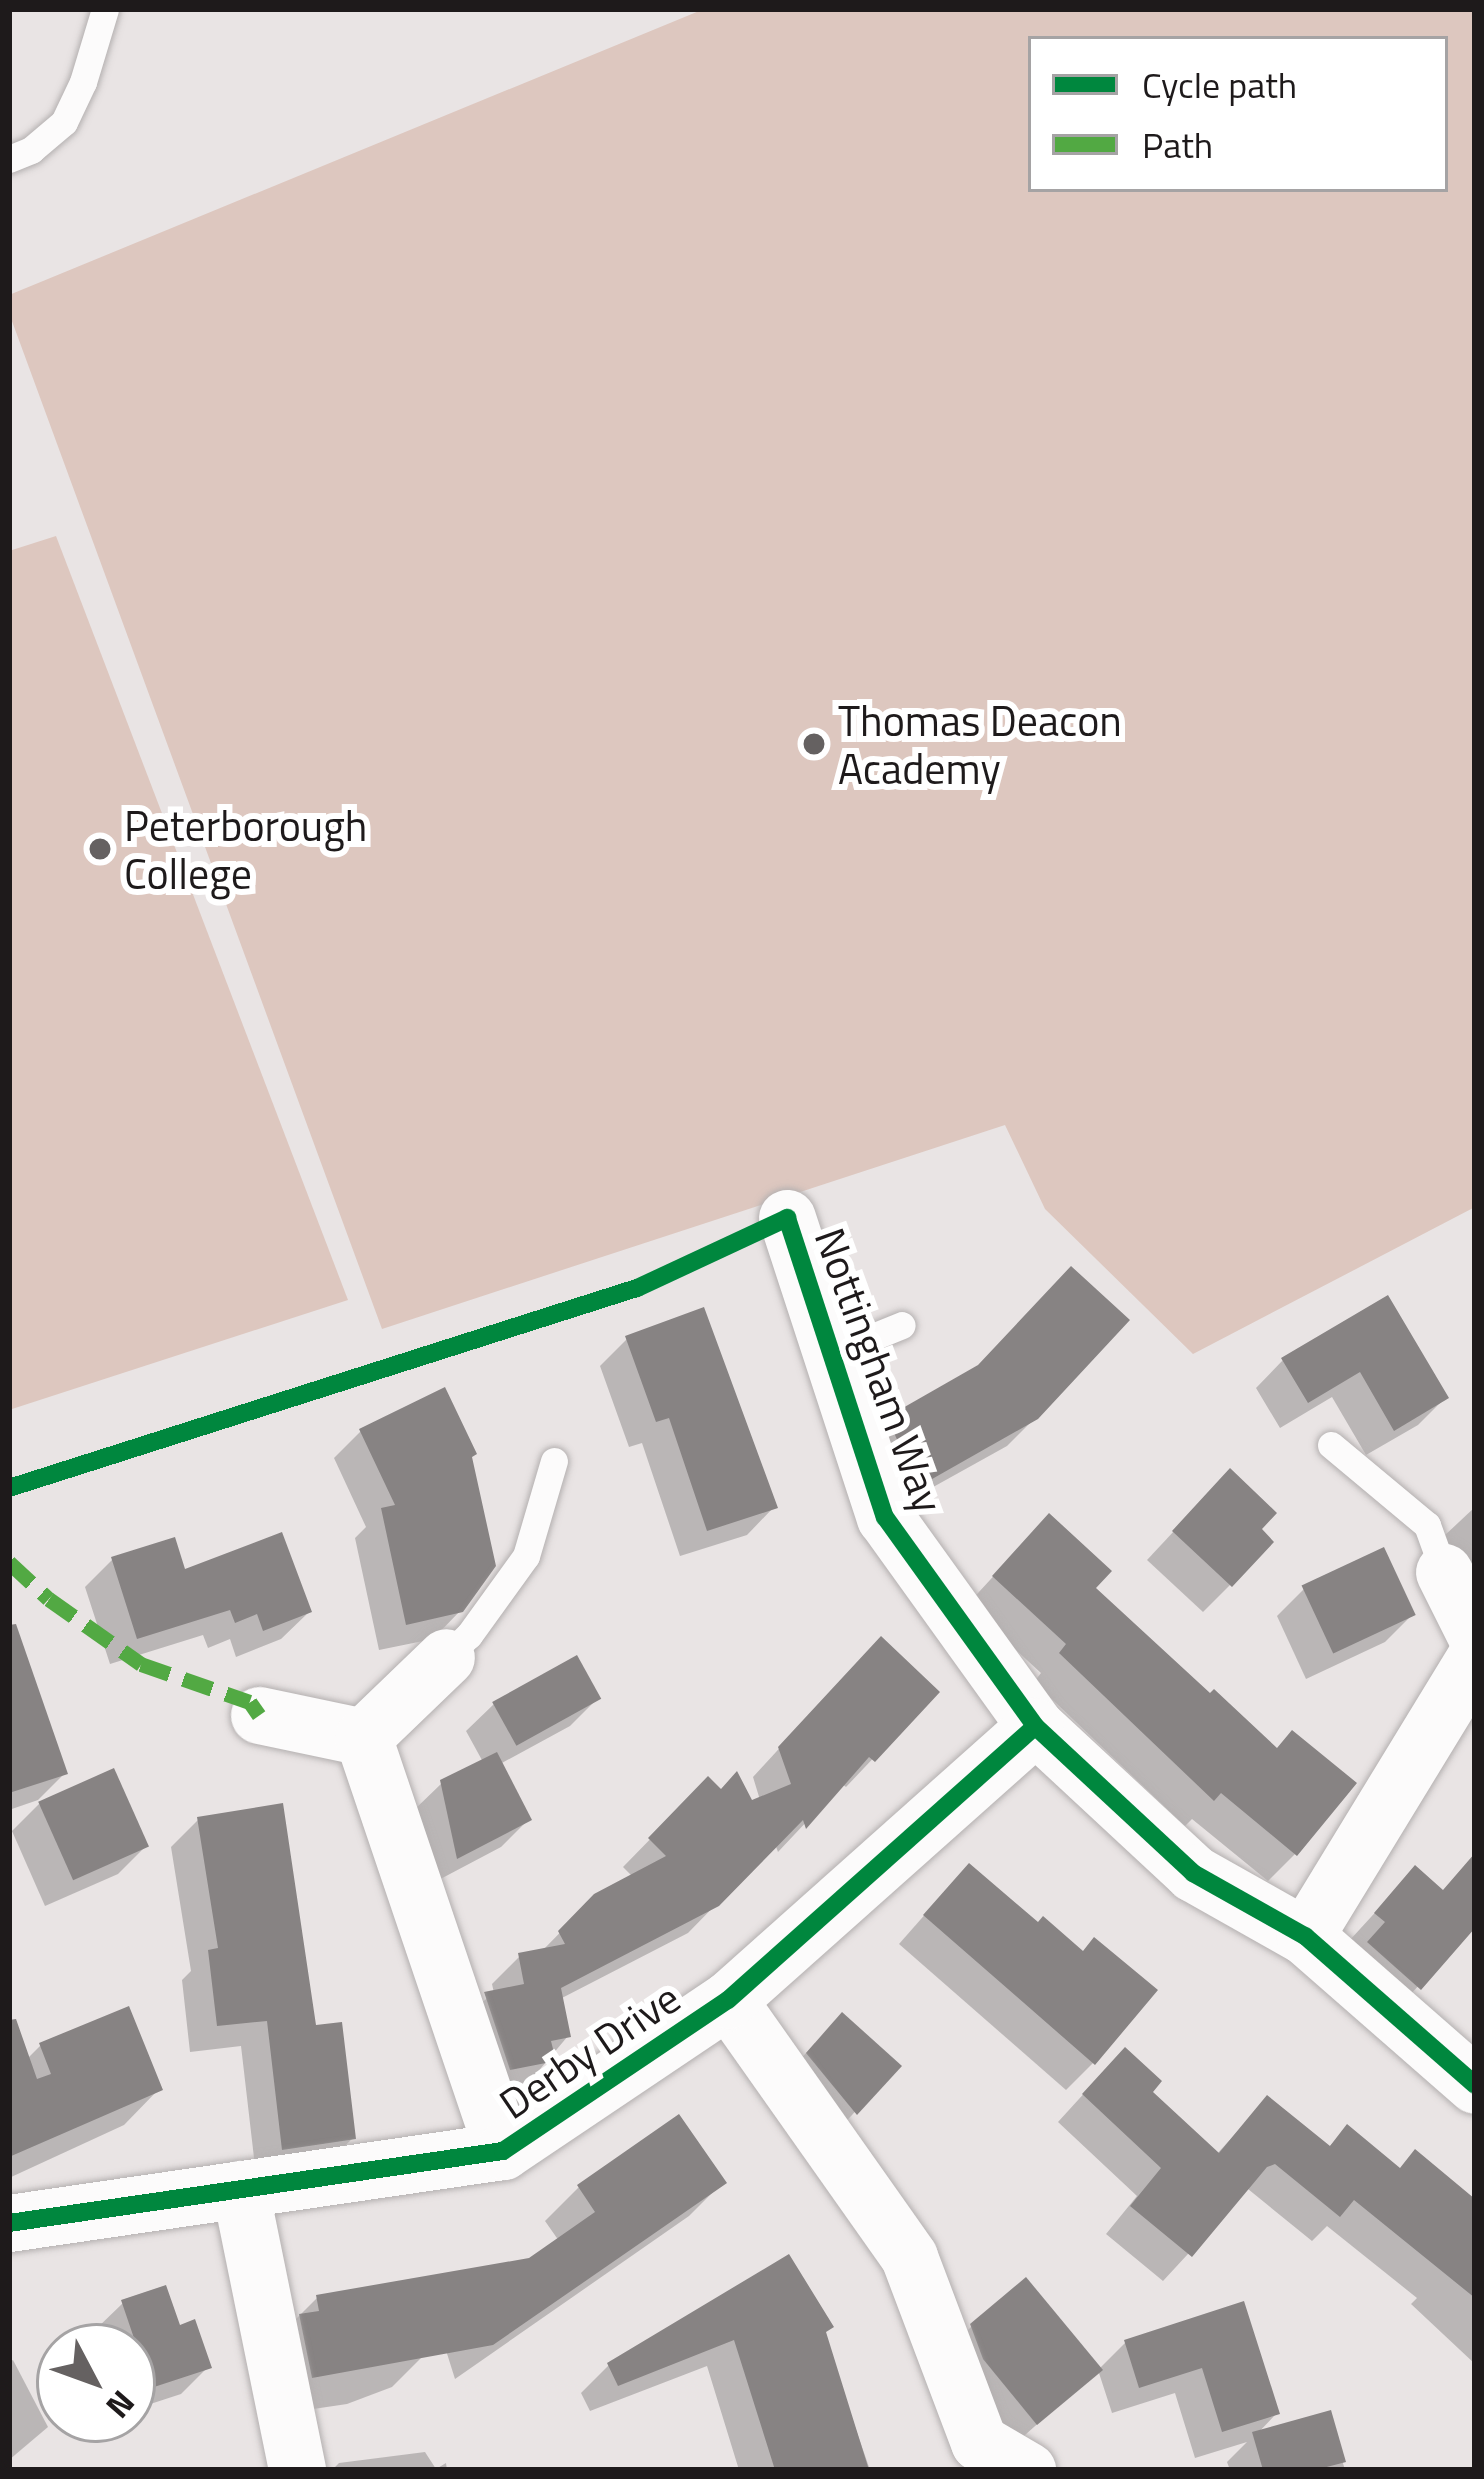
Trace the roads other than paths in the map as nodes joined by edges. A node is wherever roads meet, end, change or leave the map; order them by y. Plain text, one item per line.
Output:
1 (105, 9) edge
2 (9, 158) edge
3 (787, 1218) dead end
4 (902, 1324) dead end
5 (833, 1353) junction
6 (1331, 1445) dead end
7 (554, 1461) dead end
8 (1444, 1571) joint
9 (1475, 1634) edge
10 (446, 1658) joint
11 (1475, 1658) edge
12 (259, 1715) dead end
13 (1035, 1726) junction
14 (364, 1737) junction
15 (1305, 1936) junction
16 (728, 2000) junction
17 (1475, 2085) edge
18 (503, 2150) junction
19 (239, 2189) junction
20 (9, 2223) edge
21 (297, 2470) edge
22 (1027, 2470) edge

1 - 2 lane
3 - 5 street, Nottingham Way
4 - 5 lane
5 - 13 street, Nottingham Way
6 - 8 lane
7 - 10 lane
8 - 9 street
10 - 14 street
11 - 15 street
12 - 14 street
13 - 15 street, Nottingham Way
13 - 16 street, Derby Drive
14 - 18 street, Derby Drive
15 - 17 street, Nottingham Way
16 - 18 street, Derby Drive
16 - 22 street, Derby Drive
18 - 19 street, Derby Drive
19 - 20 street, Derby Drive
19 - 21 street

